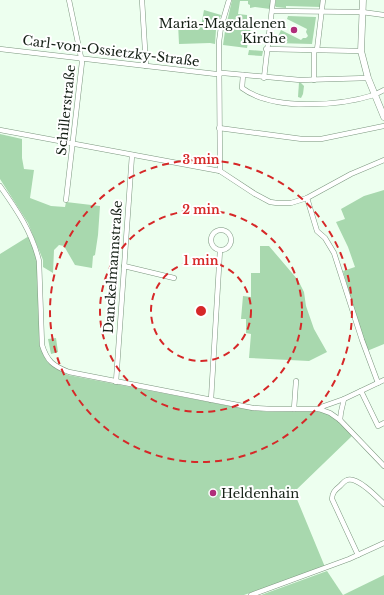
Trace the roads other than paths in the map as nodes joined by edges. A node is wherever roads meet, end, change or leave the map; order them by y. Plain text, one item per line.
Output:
1 (69, 0) edge
2 (142, 0) edge
3 (229, 0) edge
4 (273, 0) edge
5 (323, 0) edge
6 (363, 0) edge
7 (272, 11) junction
8 (322, 11) junction
9 (362, 12) junction
10 (384, 15) edge
11 (0, 49) edge
12 (266, 49) junction
13 (316, 50) junction
14 (361, 51) junction
15 (82, 59) junction
16 (146, 66) junction
17 (219, 74) junction
18 (243, 75) junction
19 (264, 78) junction
20 (368, 78) junction
21 (314, 80) junction
22 (384, 90) edge
23 (376, 94) junction
24 (384, 116) edge
25 (384, 126) edge
26 (219, 128) junction
27 (0, 130) edge
28 (73, 144) junction
29 (132, 155) junction
30 (384, 160) edge
31 (220, 171) junction
32 (0, 186) edge
33 (307, 198) junction
34 (66, 200) dead end
35 (220, 250) junction
36 (124, 266) junction
37 (174, 278) dead end
38 (384, 380) edge
39 (296, 381) dead end
40 (116, 382) junction
41 (378, 383) junction
42 (361, 391) junction
43 (344, 399) junction
44 (211, 400) junction
45 (294, 409) junction
46 (319, 409) junction
47 (340, 420) junction
48 (384, 423) edge
49 (384, 466) edge
50 (384, 504) edge
51 (384, 543) edge
52 (358, 555) junction
53 (251, 595) edge

1 - 15 street, Schillerstraße
2 - 16 street
3 - 17 street
4 - 7 street
5 - 8 street
6 - 9 main road
7 - 8 street
7 - 12 street
8 - 9 street
8 - 13 street
9 - 10 street
9 - 14 main road
11 - 15 street, Carl-von-Ossietzky-Straße
12 - 13 street
12 - 19 street
13 - 14 street
13 - 21 street
14 - 20 main road
15 - 16 street, Carl-von-Ossietzky-Straße
15 - 28 street, Schillerstraße
16 - 17 street, Carl-von-Ossietzky-Straße
17 - 18 street, Carl-von-Ossietzky-Straße
17 - 26 street
18 - 19 street, Carl-von-Ossietzky-Straße
18 - 23 street
19 - 21 street, Carl-von-Ossietzky-Straße
20 - 21 street, Carl-von-Ossietzky-Straße
20 - 23 main road
22 - 23 street
23 - 24 main road
25 - 26 street
26 - 31 street
27 - 28 street
28 - 29 street
28 - 34 street, Schillerstraße
29 - 31 street
29 - 36 street, Danckelmannstraße
30 - 33 street
31 - 33 street
32 - 40 street
33 - 41 street
35 - 35 street
35 - 44 street
36 - 37 street
36 - 40 street, Danckelmannstraße
38 - 41 street
39 - 45 street
40 - 44 street
41 - 42 street
42 - 43 street
42 - 48 street
43 - 46 street
43 - 47 street
44 - 45 street
45 - 46 street
46 - 47 street
47 - 49 street
50 - 52 street
51 - 52 street
52 - 53 street

